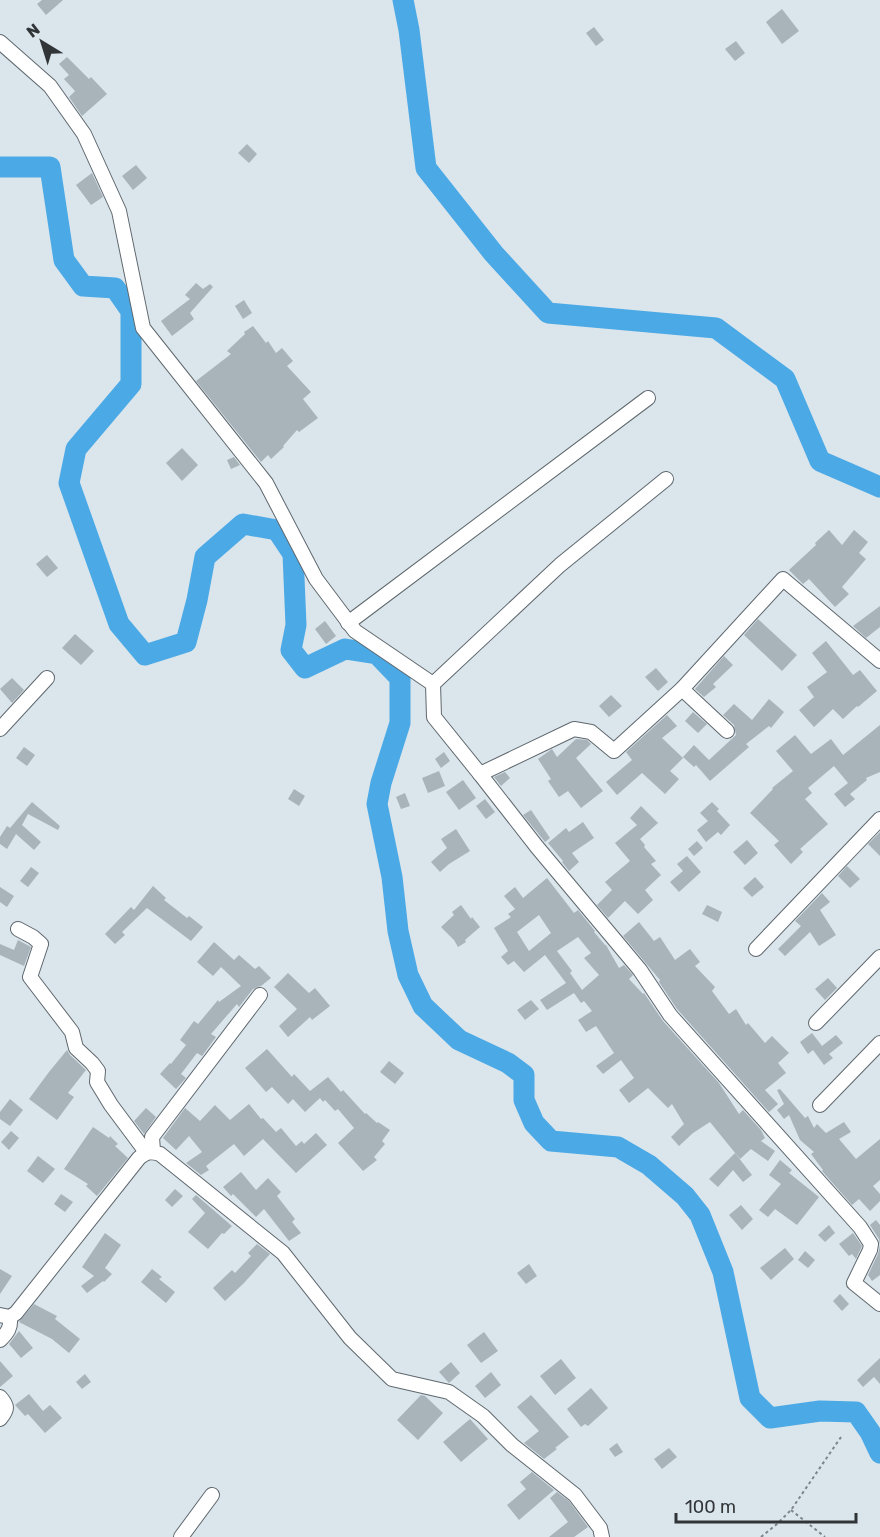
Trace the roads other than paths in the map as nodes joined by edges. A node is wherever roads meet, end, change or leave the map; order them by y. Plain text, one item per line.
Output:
1 (0, 42) edge
2 (648, 398) dead end
3 (666, 479) dead end
4 (348, 623) junction
5 (880, 661) edge
6 (46, 678) dead end
7 (433, 684) junction
8 (682, 688) junction
9 (0, 729) edge
10 (727, 731) dead end
11 (480, 774) junction
12 (880, 819) edge
13 (18, 929) dead end
14 (756, 949) dead end
15 (880, 957) edge
16 (260, 995) dead end
17 (816, 1023) dead end
18 (880, 1043) edge
19 (820, 1105) dead end
20 (149, 1152) junction
21 (880, 1304) edge
22 (5, 1316) edge
23 (0, 1340) edge
24 (0, 1397) edge
25 (0, 1419) edge
26 (212, 1495) dead end
27 (181, 1537) edge
28 (602, 1537) edge

1 - 4 street
2 - 4 street
3 - 7 street
4 - 7 street
5 - 8 street
6 - 9 street
7 - 11 street
8 - 10 street
8 - 11 street
11 - 21 street
12 - 14 street
13 - 20 street
15 - 17 street
16 - 20 street
18 - 19 street
20 - 22 street
20 - 28 street
22 - 23 street
24 - 25 street
26 - 27 street

